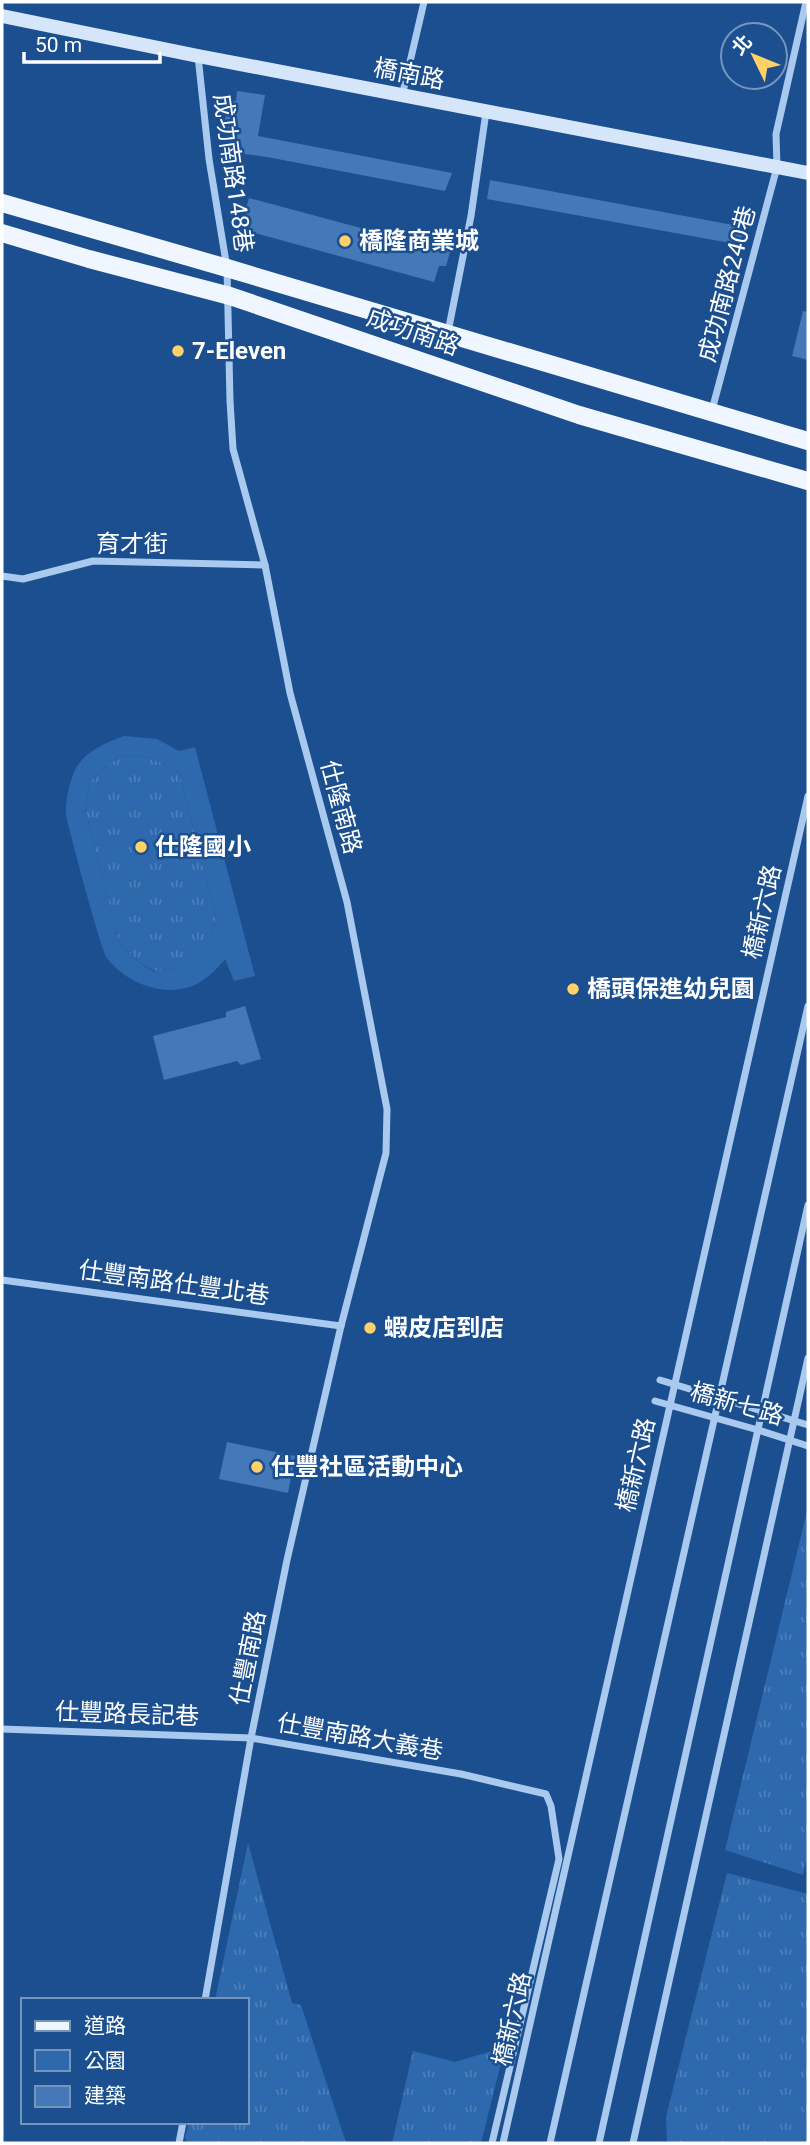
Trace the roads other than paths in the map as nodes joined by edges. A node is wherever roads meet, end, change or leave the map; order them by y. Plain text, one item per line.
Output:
1 (424, 2) edge
2 (806, 2) edge
3 (2, 16) edge
4 (198, 56) junction
5 (402, 96) junction
6 (486, 112) junction
7 (778, 167) junction
8 (808, 173) edge
9 (2, 203) edge
10 (2, 233) edge
11 (227, 268) junction
12 (230, 296) junction
13 (448, 334) junction
14 (712, 411) junction
15 (808, 441) edge
16 (808, 481) edge
17 (265, 565) junction
18 (2, 576) edge
19 (808, 796) edge
20 (808, 1006) edge
21 (808, 1205) edge
22 (2, 1280) edge
23 (341, 1326) junction
24 (808, 1358) edge
25 (660, 1380) dead end
26 (674, 1385) junction
27 (719, 1398) junction
28 (655, 1401) dead end
29 (670, 1405) junction
30 (762, 1410) junction
31 (715, 1418) junction
32 (794, 1420) junction
33 (808, 1426) edge
34 (758, 1430) junction
35 (790, 1440) junction
36 (808, 1446) edge
37 (2, 1729) edge
38 (251, 1738) junction
39 (205, 1998) edge
40 (183, 2124) edge
41 (493, 2141) edge
42 (180, 2143) edge
43 (506, 2143) edge
44 (550, 2143) edge
45 (599, 2143) edge
46 (633, 2143) edge

1 - 5 street
2 - 7 street, 成功南路240巷
3 - 4 street, 橋南路
4 - 5 street, 橋南路
4 - 11 street, 成功南路148巷
5 - 6 street, 橋南路
6 - 7 street, 橋南路
6 - 13 street
7 - 8 street, 橋南路
7 - 14 street, 成功南路240巷
9 - 11 main road, 成功南路
10 - 12 main road, 成功南路
11 - 12 street, 成功南路148巷
11 - 13 main road, 成功南路
12 - 16 main road, 成功南路
12 - 17 street, 仕隆南路
13 - 14 main road, 成功南路
14 - 15 main road, 成功南路
17 - 18 street, 育才街
17 - 23 street, 仕隆南路
19 - 26 street, 橋新六路
20 - 27 street
21 - 30 street
22 - 23 street, 仕豐南路仕豐北巷
23 - 38 street, 仕豐南路
24 - 32 street
25 - 26 street, 橋新七路
26 - 27 street, 橋新七路
26 - 29 street, 橋新六路
27 - 30 street, 橋新七路
27 - 31 street
28 - 29 street, 橋新七路
29 - 31 street, 橋新七路
29 - 43 street, 橋新六路
30 - 32 street, 橋新七路
30 - 34 street
31 - 34 street, 橋新七路
31 - 44 street
32 - 33 street, 橋新七路
32 - 35 street
34 - 35 street, 橋新七路
34 - 45 street
35 - 36 street, 橋新七路
35 - 46 street
37 - 38 street, 仕豐路長記巷
38 - 39 street, 仕豐南路
38 - 41 street, 仕豐南路大義巷
40 - 42 street
41 - 43 street

